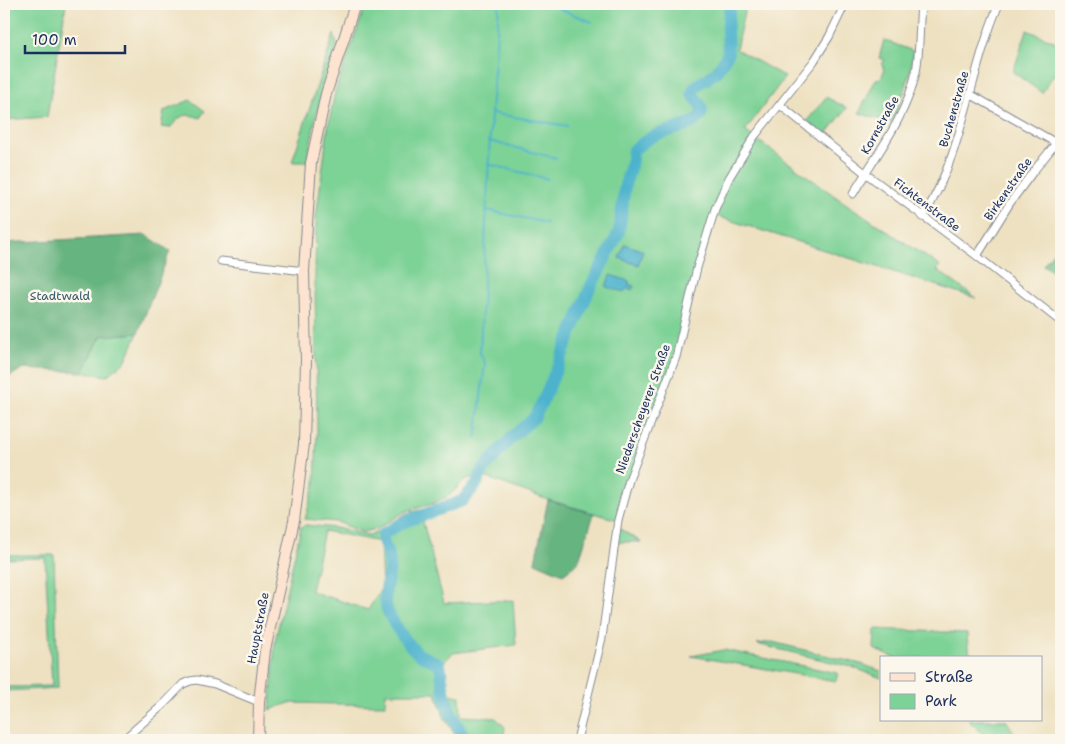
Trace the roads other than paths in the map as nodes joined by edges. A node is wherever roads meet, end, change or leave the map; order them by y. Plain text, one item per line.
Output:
1 (356, 4) edge
2 (845, 4) edge
3 (921, 4) edge
4 (998, 4) edge
5 (970, 94) junction
6 (780, 105) junction
7 (1061, 137) edge
8 (1056, 143) junction
9 (865, 173) junction
10 (852, 194) dead end
11 (923, 217) junction
12 (977, 256) junction
13 (221, 261) dead end
14 (304, 271) junction
15 (1061, 322) edge
16 (259, 702) junction
17 (123, 740) edge
18 (258, 740) edge
19 (577, 740) edge

1 - 14 main road, Hauptstraße
2 - 6 street, Niederscheyerer Straße
3 - 9 street, Kornstraße
4 - 5 street, Buchenstraße
5 - 8 street
5 - 11 street, Buchenstraße
6 - 9 street, Fichtenstraße
6 - 19 street, Niederscheyerer Straße
7 - 8 street, Birkenstraße
8 - 12 street, Birkenstraße
9 - 10 street, Kornstraße
9 - 11 street, Fichtenstraße
11 - 12 street, Fichtenstraße
12 - 15 street, Fichtenstraße
13 - 14 street
14 - 16 main road, Hauptstraße
16 - 17 street
16 - 18 main road, Hauptstraße

